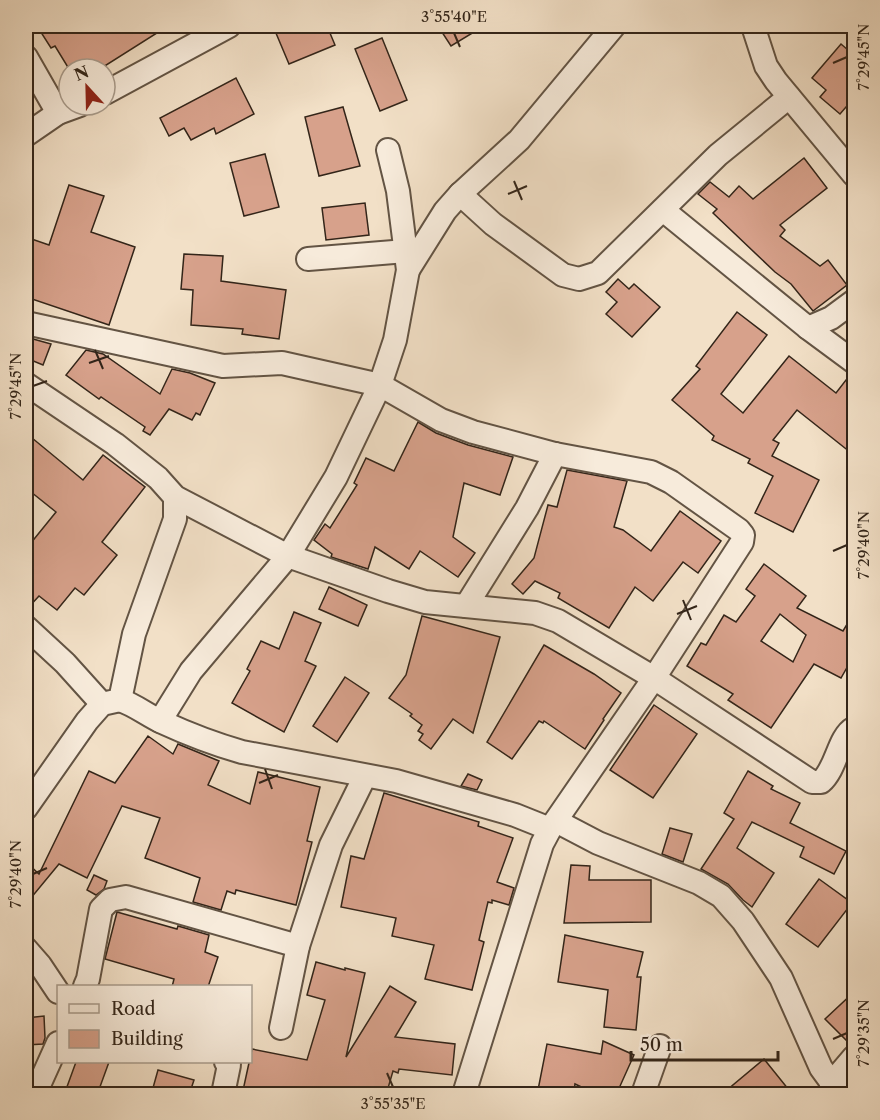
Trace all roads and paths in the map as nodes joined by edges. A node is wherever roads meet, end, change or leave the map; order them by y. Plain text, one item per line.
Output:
1 (229, 26) edge
2 (614, 26) edge
3 (753, 26) edge
4 (26, 57) edge
5 (117, 87) edge
6 (789, 97) junction
7 (57, 111) edge
8 (57, 114) edge
9 (26, 135) edge
10 (388, 150) dead end
11 (855, 175) edge
12 (460, 194) junction
13 (663, 210) junction
14 (308, 260) dead end
15 (407, 260) junction
16 (855, 301) edge
17 (26, 323) edge
18 (808, 328) junction
19 (855, 362) edge
20 (26, 384) edge
21 (380, 385) junction
22 (555, 454) junction
23 (176, 497) junction
24 (288, 556) junction
25 (466, 606) junction
26 (26, 627) edge
27 (654, 678) junction
28 (111, 702) junction
29 (159, 721) junction
30 (855, 728) edge
31 (365, 776) junction
32 (26, 808) edge
33 (553, 825) junction
34 (298, 946) junction
35 (26, 949) edge
36 (86, 985) edge
37 (57, 990) edge
38 (281, 1028) dead end
39 (57, 1045) edge
40 (660, 1046) dead end
41 (855, 1057) edge
42 (227, 1063) edge
43 (836, 1089) edge
44 (35, 1095) edge
45 (223, 1095) edge
46 (464, 1095) edge
47 (643, 1095) edge

1 - 5 street
2 - 12 street
3 - 6 street
4 - 7 street
6 - 11 street
6 - 13 street
8 - 9 street
10 - 15 street
12 - 13 street
12 - 15 street
13 - 18 street
14 - 15 street
15 - 21 street
16 - 18 street
17 - 21 street
18 - 19 street
20 - 23 street
21 - 22 street
21 - 24 street
22 - 25 street
22 - 27 street
23 - 24 street
23 - 28 street
24 - 25 street
24 - 29 street
25 - 27 street
26 - 28 street
27 - 30 street
27 - 33 street
28 - 29 street
28 - 32 street
29 - 31 street
31 - 33 street
31 - 34 street
33 - 43 street
33 - 46 street
34 - 36 street
34 - 38 street
35 - 37 street
39 - 44 street
40 - 47 street
41 - 43 street
42 - 45 street

